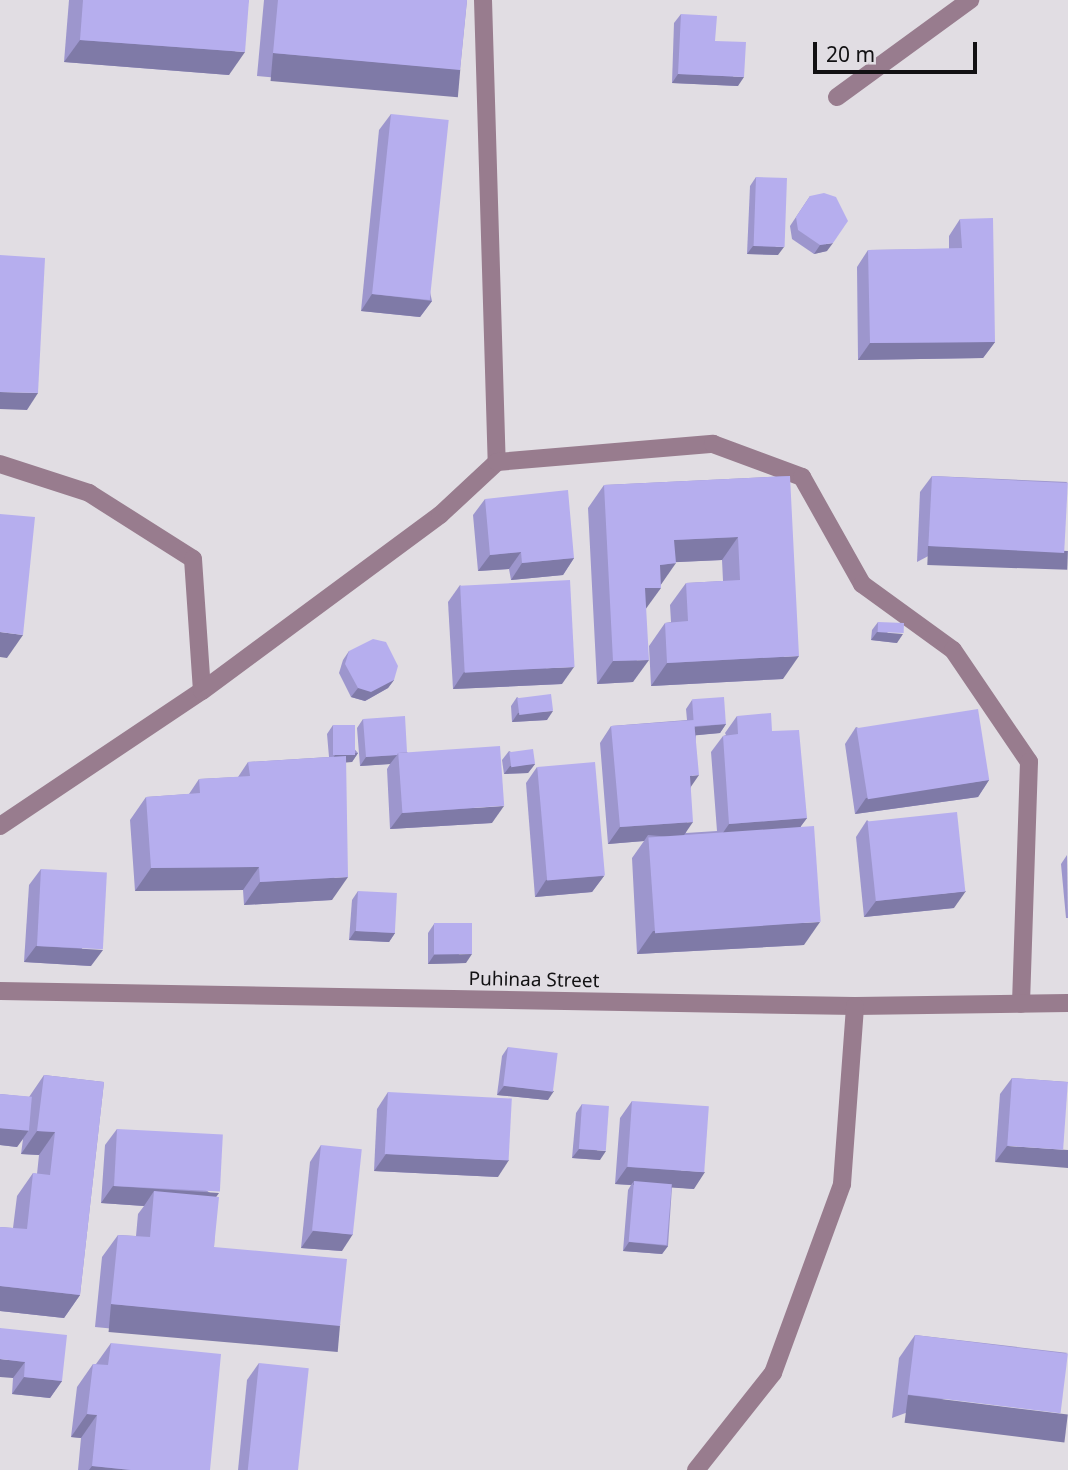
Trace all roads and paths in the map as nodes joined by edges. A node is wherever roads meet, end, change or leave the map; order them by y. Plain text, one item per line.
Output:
1 (483, 0) edge
2 (970, 0) edge
3 (837, 97) dead end
4 (497, 463) junction
5 (0, 464) edge
6 (202, 691) junction
7 (0, 826) edge
8 (0, 991) edge
9 (1068, 1003) edge
10 (1021, 1004) junction
11 (855, 1006) junction
12 (696, 1470) edge

1 - 4 street
2 - 3 street
4 - 6 street
4 - 10 street
5 - 6 street
6 - 7 street
8 - 11 street, Puhinaa Street
9 - 10 street, Puhinaa Street
10 - 11 street, Puhinaa Street
11 - 12 street

